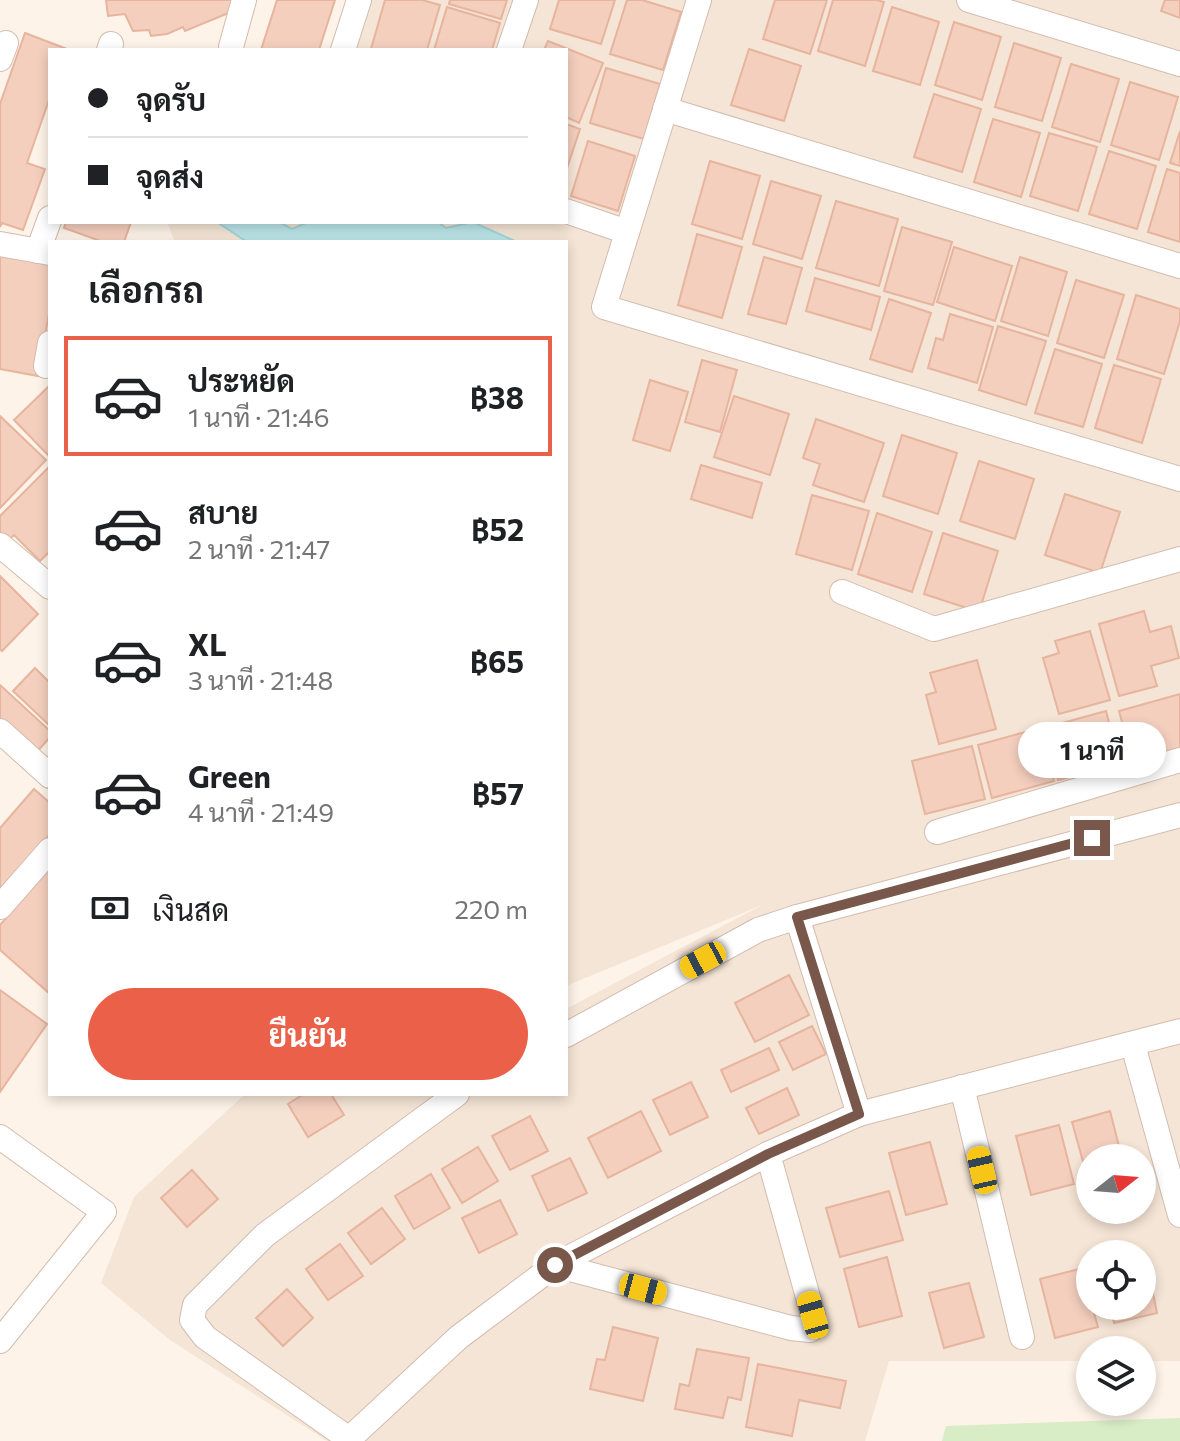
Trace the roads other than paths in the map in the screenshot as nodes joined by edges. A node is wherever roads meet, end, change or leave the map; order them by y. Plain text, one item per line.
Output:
1 (244, 0) edge
2 (359, 0) edge
3 (526, 0) edge
4 (699, 0) edge
5 (969, 0) edge
6 (231, 47) dead end
7 (344, 48) edge
8 (510, 48) edge
9 (1180, 64) edge
10 (665, 109) junction
11 (568, 212) edge
12 (49, 224) edge
13 (627, 232) junction
14 (0, 244) edge
15 (44, 252) edge
16 (1180, 266) edge
17 (1180, 479) edge
18 (0, 545) edge
19 (1180, 559) edge
20 (48, 585) edge
21 (842, 592) dead end
22 (0, 731) edge
23 (1180, 760) edge
24 (48, 774) edge
25 (1180, 815) edge
26 (937, 832) dead end
27 (48, 852) edge
28 (0, 907) edge
29 (797, 917) junction
30 (1180, 1031) edge
31 (568, 1034) edge
32 (1133, 1045) junction
33 (962, 1087) junction
34 (454, 1096) edge
35 (859, 1114) junction
36 (0, 1137) edge
37 (768, 1154) junction
38 (1180, 1215) edge
39 (555, 1265) junction
40 (1022, 1337) dead end
41 (0, 1341) edge

1 - 6 street
2 - 7 street
3 - 8 street
4 - 10 street
5 - 9 street
10 - 13 street
10 - 16 street
11 - 13 street
12 - 15 street
13 - 17 street
14 - 15 street
18 - 20 street
19 - 21 street
22 - 24 street
23 - 26 street
25 - 29 street
27 - 28 street
29 - 31 street
29 - 35 street
30 - 32 street
32 - 33 street
32 - 38 street
33 - 35 street
33 - 40 street
34 - 39 street
35 - 37 street
36 - 41 street
37 - 39 street
37 - 39 street

